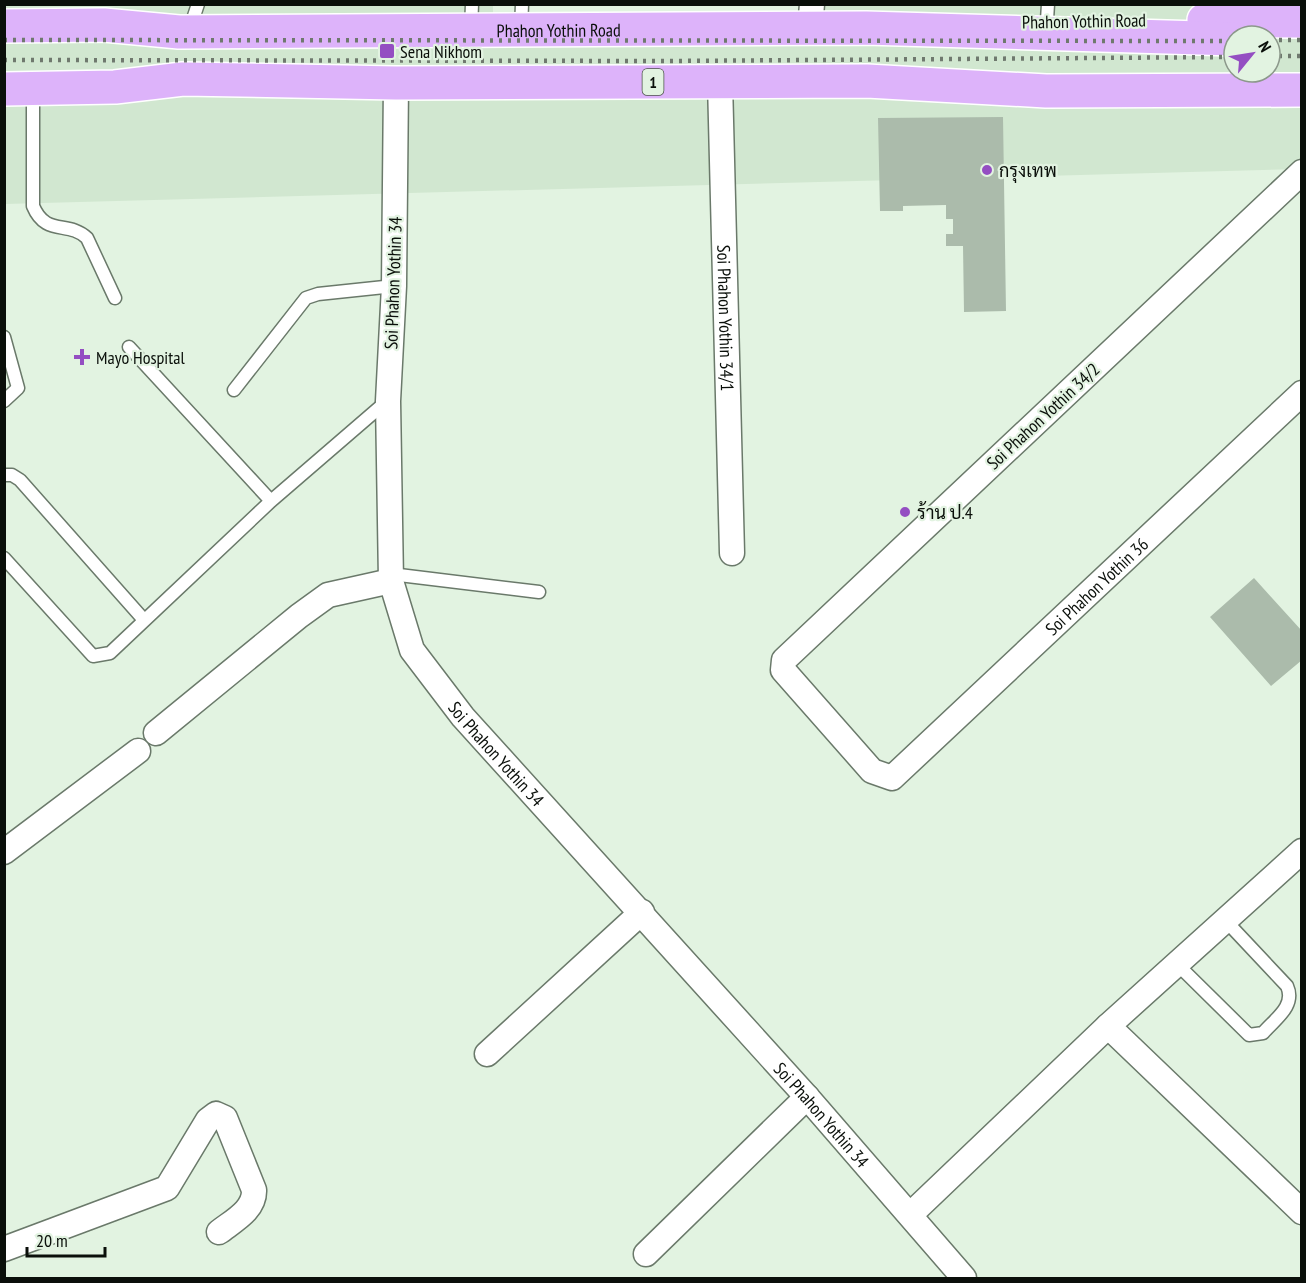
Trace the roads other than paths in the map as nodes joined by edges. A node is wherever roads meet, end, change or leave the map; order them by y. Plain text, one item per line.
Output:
1 (1048, 12) edge
2 (99, 15) edge
3 (811, 16) edge
4 (521, 17) edge
5 (471, 18) edge
6 (1302, 21) edge
7 (190, 23) edge
8 (4, 26) edge
9 (866, 28) junction
10 (1222, 39) edge
11 (1282, 39) edge
12 (1302, 40) edge
13 (4, 46) edge
14 (4, 70) edge
15 (1302, 73) edge
16 (183, 79) junction
17 (867, 81) junction
18 (720, 82) junction
19 (396, 84) junction
20 (19, 89) edge
21 (1302, 90) edge
22 (1302, 172) edge
23 (394, 286) junction
24 (115, 298) dead end
25 (4, 337) edge
26 (129, 347) dead end
27 (234, 390) dead end
28 (1302, 393) edge
29 (388, 400) junction
30 (4, 401) edge
31 (4, 475) edge
32 (271, 501) junction
33 (732, 553) dead end
34 (4, 558) edge
35 (391, 577) junction
36 (539, 592) dead end
37 (144, 620) junction
38 (156, 733) dead end
39 (138, 751) dead end
40 (892, 778) joint
41 (1302, 851) edge
42 (4, 852) edge
43 (642, 912) junction
44 (1225, 920) junction
45 (1177, 964) junction
46 (1108, 1026) junction
47 (487, 1054) dead end
48 (807, 1097) junction
49 (1302, 1212) edge
50 (910, 1215) junction
51 (219, 1232) dead end
52 (4, 1249) edge
53 (646, 1254) dead end
54 (964, 1278) edge

1 - 6 main road, Phahon Yothin Road
1 - 9 main road, Phahon Yothin Road
2 - 7 main road, Phahon Yothin Road
2 - 8 main road, Phahon Yothin Road
3 - 4 main road, Phahon Yothin Road
3 - 9 main road, Phahon Yothin Road
4 - 5 main road, Phahon Yothin Road
5 - 7 main road, Phahon Yothin Road
7 - 13 main road, Phahon Yothin Road
9 - 10 main road, Phahon Yothin Road
11 - 12 main road
14 - 16 main road
15 - 17 main road
16 - 19 main road, 1
16 - 20 main road, 1
17 - 18 main road, 1
17 - 21 main road, 1
18 - 19 main road, 1
18 - 33 street, Soi Phahon Yothin 34/1
19 - 23 street, Soi Phahon Yothin 34
20 - 24 lane
22 - 40 street, Soi Phahon Yothin 34/2
23 - 27 lane
23 - 29 street, Soi Phahon Yothin 34
25 - 30 lane
26 - 32 lane
28 - 40 street, Soi Phahon Yothin 36
29 - 32 lane
29 - 35 street, Soi Phahon Yothin 34
31 - 37 lane
32 - 37 lane
34 - 37 lane
35 - 36 lane
35 - 38 street
35 - 43 street, Soi Phahon Yothin 34
39 - 42 street
41 - 44 street
43 - 47 street
43 - 48 street, Soi Phahon Yothin 34
44 - 45 street
44 - 45 lane
45 - 46 street
46 - 49 street
46 - 50 street
48 - 50 street, Soi Phahon Yothin 34
48 - 53 street
50 - 54 street, Soi Phahon Yothin 34
51 - 52 street

